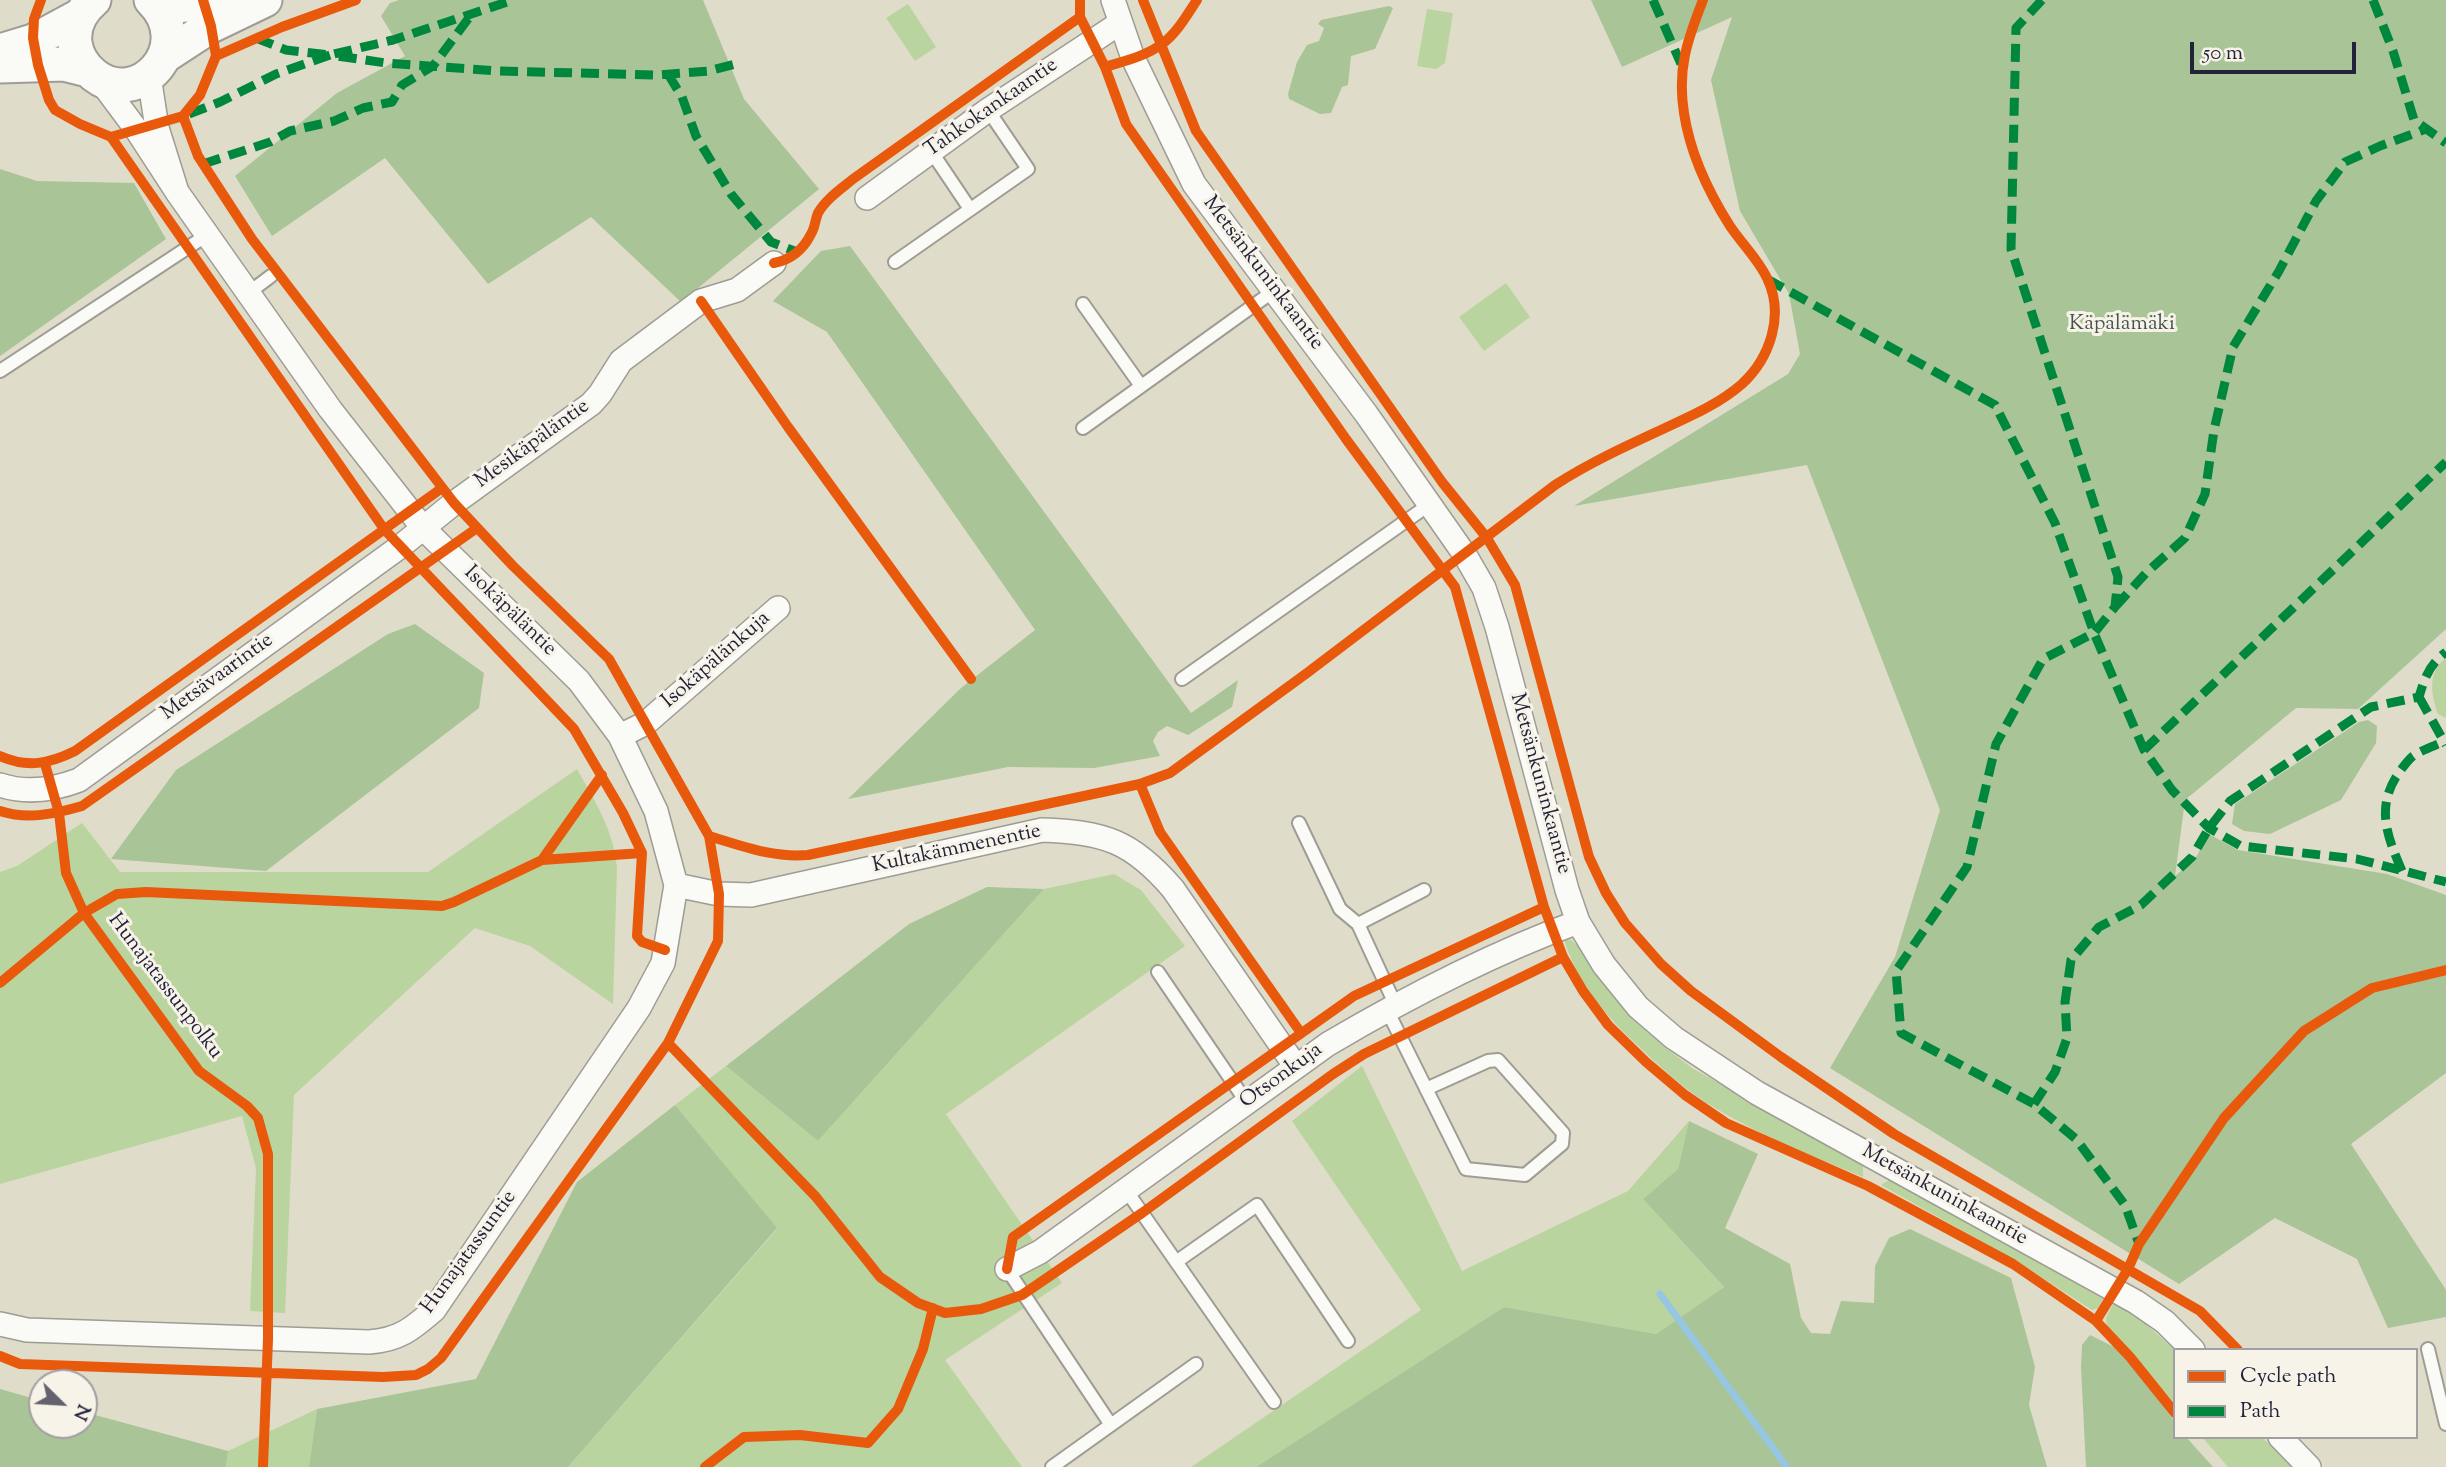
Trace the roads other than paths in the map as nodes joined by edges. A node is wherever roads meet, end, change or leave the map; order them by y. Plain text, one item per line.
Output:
1 (228, 0) edge
2 (265, 0) edge
3 (1113, 0) edge
4 (155, 4) edge
5 (87, 7) edge
6 (1120, 23) junction
7 (0, 51) edge
8 (0, 66) edge
9 (157, 66) junction
10 (93, 74) junction
11 (988, 110) junction
12 (931, 151) junction
13 (177, 192) junction
14 (867, 198) dead end
15 (970, 209) junction
16 (207, 235) junction
17 (895, 262) dead end
18 (774, 263) dead end
19 (271, 276) dead end
20 (1275, 290) junction
21 (247, 294) junction
22 (1083, 304) dead end
23 (0, 371) edge
24 (1141, 386) junction
25 (1083, 428) dead end
26 (1430, 504) junction
27 (423, 528) junction
28 (778, 608) dead end
29 (1182, 679) dead end
30 (620, 736) junction
31 (0, 785) edge
32 (1299, 823) dead end
33 (676, 884) junction
34 (1424, 890) dead end
35 (1578, 922) junction
36 (1358, 924) junction
37 (1158, 972) dead end
38 (1392, 1008) junction
39 (1296, 1067) junction
40 (1426, 1089) junction
41 (1247, 1103) junction
42 (1126, 1190) junction
43 (1176, 1262) junction
44 (1007, 1269) joint
45 (0, 1324) edge
46 (1348, 1341) dead end
47 (2191, 1348) edge
48 (2428, 1349) dead end
49 (1196, 1364) dead end
50 (1274, 1402) dead end
51 (2446, 1424) edge
52 (1111, 1425) junction
53 (2282, 1439) edge
54 (1052, 1467) edge
55 (2309, 1467) edge

1 - 4 street
2 - 9 street
3 - 6 street, Metsänkuninkaantie
4 - 9 street
5 - 7 street
5 - 10 street
6 - 11 street, Tahkokankaantie
6 - 20 street, Metsänkuninkaantie
8 - 10 street
9 - 10 street
9 - 13 street, Isokäpäläntie
10 - 13 street, Isokäpäläntie
11 - 12 street, Tahkokankaantie
11 - 15 lane
12 - 14 street, Tahkokankaantie
12 - 15 lane
13 - 16 street, Isokäpäläntie
15 - 17 lane
16 - 21 street, Isokäpäläntie
16 - 23 lane
18 - 27 street, Mesikäpäläntie
19 - 21 lane
20 - 24 lane
20 - 26 street, Metsänkuninkaantie
21 - 27 street, Isokäpäläntie
22 - 24 lane
24 - 25 lane
26 - 29 lane
26 - 35 street, Metsänkuninkaantie
27 - 30 street, Isokäpäläntie
27 - 31 street, Metsävaarintie
28 - 30 street, Isokäpälänkuja
30 - 33 street, Isokäpäläntie
32 - 36 lane
33 - 39 street, Kultakämmenentie
33 - 45 street, Hunajatassuntie
34 - 36 lane
35 - 38 street, Otsonkuja
35 - 47 street, Metsänkuninkaantie
36 - 38 lane
37 - 41 lane
38 - 39 street, Otsonkuja
38 - 40 lane
39 - 41 street, Otsonkuja
40 - 40 lane
41 - 42 street, Otsonkuja
42 - 43 lane
42 - 44 street, Otsonkuja
43 - 46 lane
43 - 50 lane
44 - 52 lane
48 - 51 lane
49 - 52 lane
52 - 54 lane
53 - 55 street

